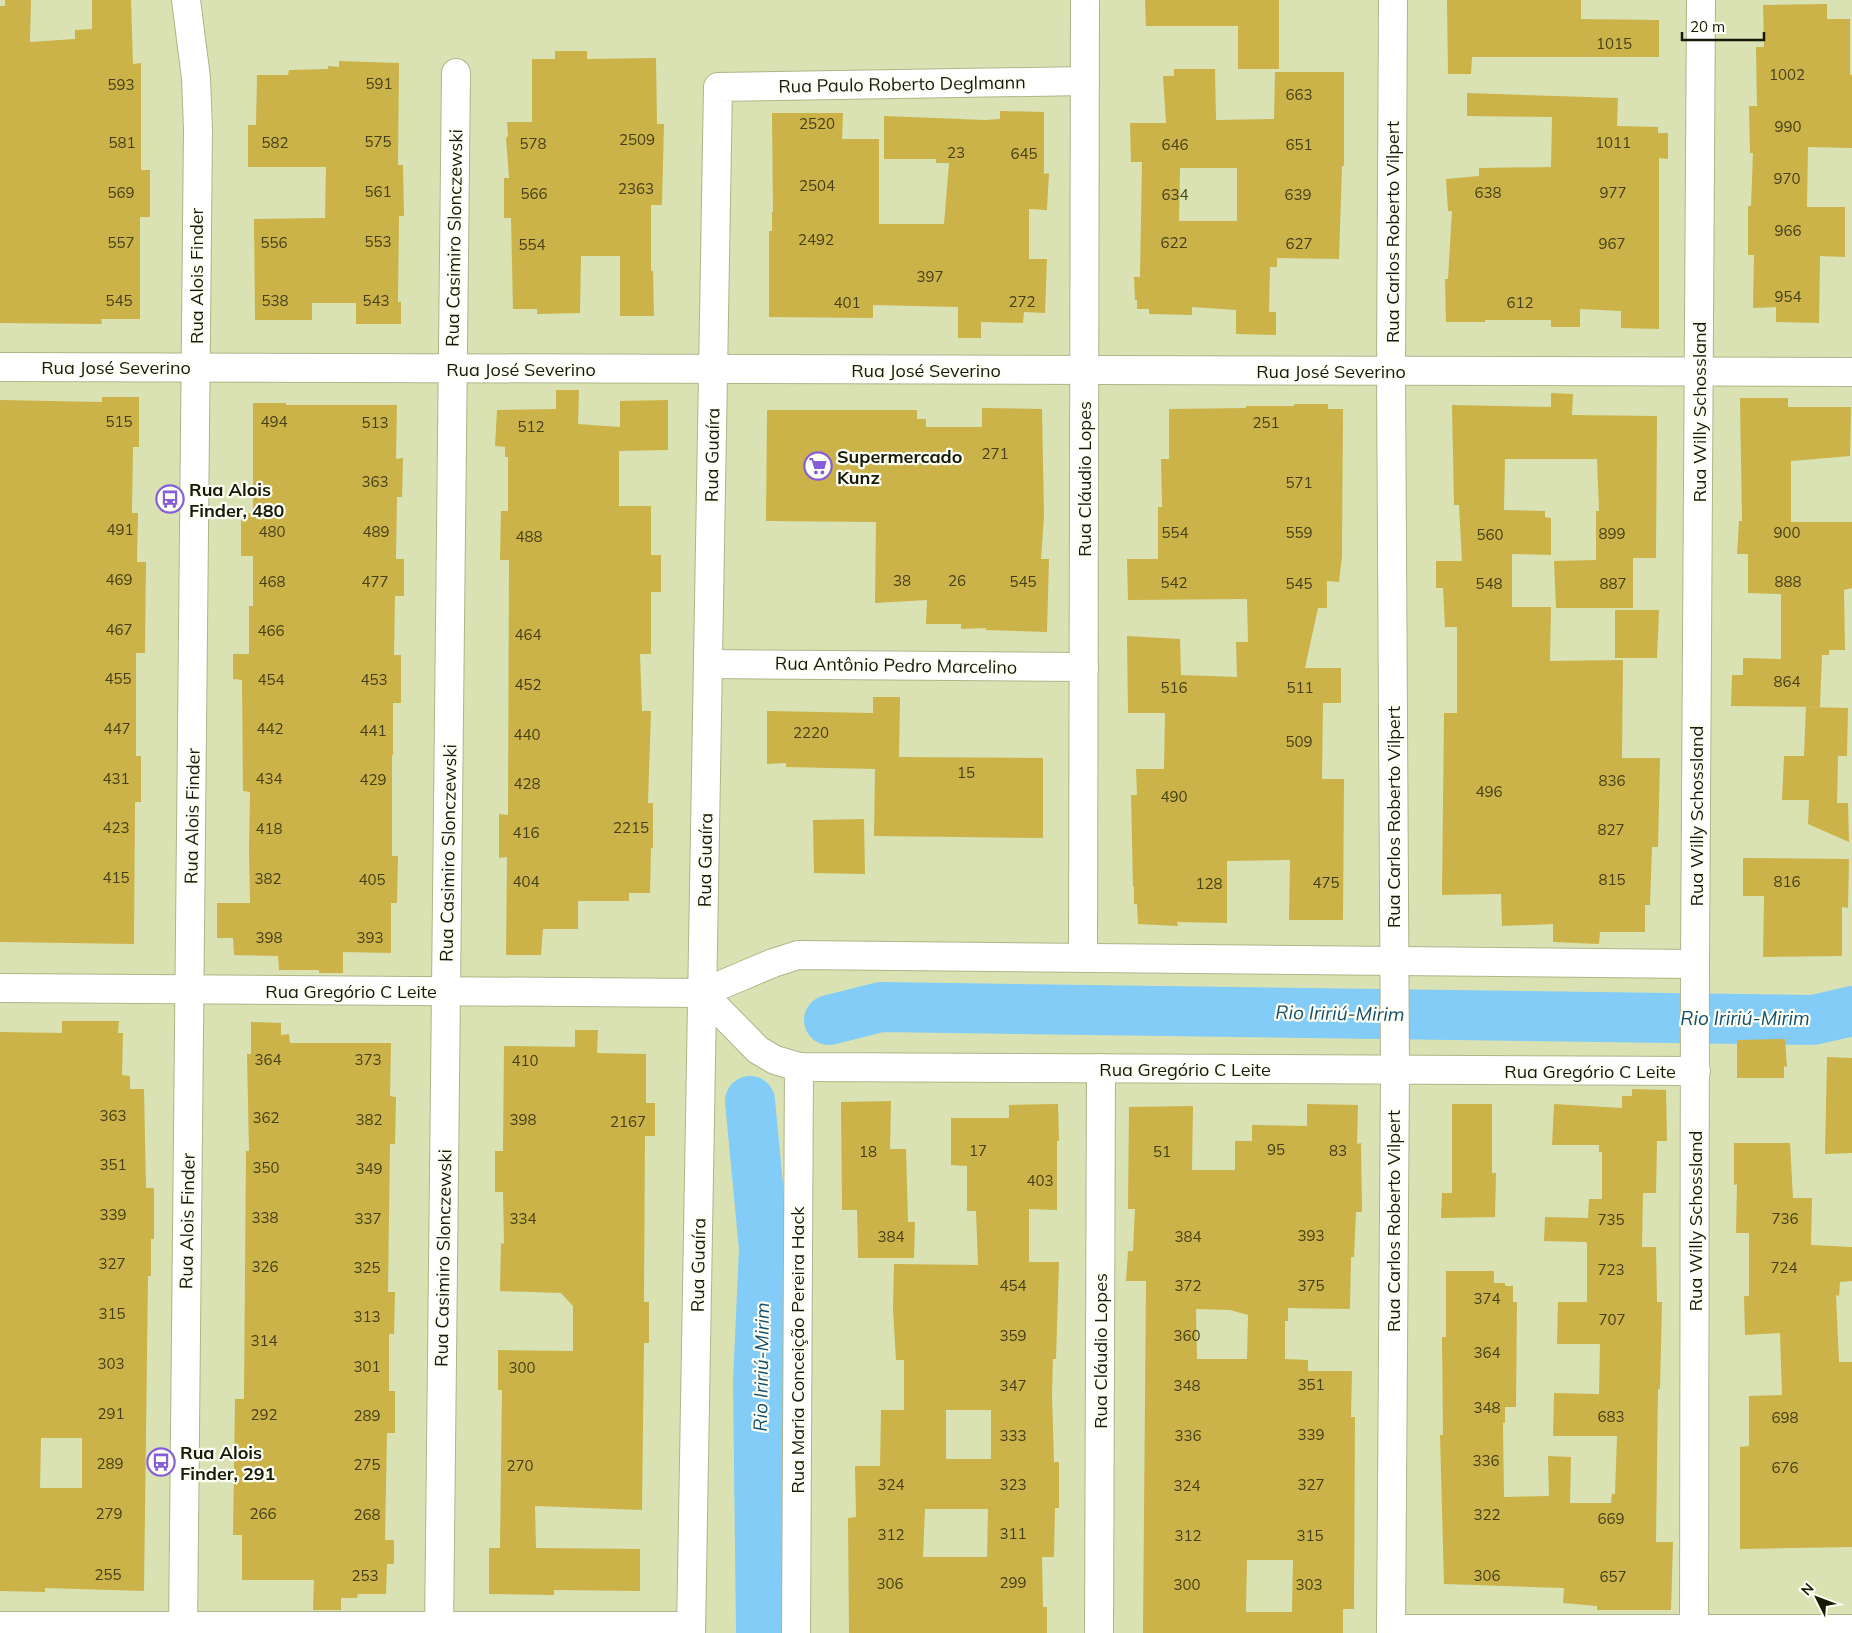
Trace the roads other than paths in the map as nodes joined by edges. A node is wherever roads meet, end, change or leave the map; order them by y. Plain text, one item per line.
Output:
1 (186, 0) edge
2 (1086, 0) edge
3 (1394, 0) edge
4 (1701, 0) edge
5 (456, 73) dead end
6 (1085, 81) junction
7 (718, 87) joint
8 (0, 367) edge
9 (196, 368) junction
10 (453, 369) junction
11 (713, 369) junction
12 (1084, 370) junction
13 (1391, 371) junction
14 (1700, 372) junction
15 (1852, 372) edge
16 (708, 664) junction
17 (1084, 667) junction
18 (1082, 958) junction
19 (1394, 972) junction
20 (1695, 977) junction
21 (0, 988) edge
22 (190, 990) junction
23 (446, 992) junction
24 (702, 993) junction
25 (799, 1067) junction
26 (1101, 1068) junction
27 (1395, 1070) junction
28 (1696, 1071) junction
29 (0, 1626) edge
30 (691, 1629) edge
31 (1852, 1629) edge
32 (183, 1630) edge
33 (439, 1630) edge
34 (1391, 1631) edge
35 (1694, 1631) edge
36 (796, 1633) edge
37 (1099, 1633) edge

1 - 9 street, Rua Alois Finder
2 - 6 street, Rua Cláudio Lopes
3 - 13 street, Rua Carlos Roberto Vilpert
4 - 14 street, Rua Willy Schossland
5 - 10 street, Rua Casimiro Slonczewski
6 - 7 street, Rua Paulo Roberto Deglmann
6 - 12 street, Rua Cláudio Lopes
7 - 11 street, Rua Guaíra
8 - 9 street, Rua José Severino
9 - 10 street, Rua José Severino
9 - 22 street, Rua Alois Finder
10 - 11 street, Rua José Severino
10 - 23 street, Rua Casimiro Slonczewski
11 - 12 street, Rua José Severino
11 - 16 street, Rua Guaíra
12 - 13 street, Rua José Severino
12 - 17 street, Rua Cláudio Lopes
13 - 14 street, Rua José Severino
13 - 19 street, Rua Carlos Roberto Vilpert
14 - 15 street, Rua José Severino
14 - 20 street, Rua Willy Schossland
16 - 17 street, Rua Antônio Pedro Marcelino
16 - 24 street, Rua Guaíra
17 - 18 street, Rua Cláudio Lopes
18 - 19 street, Rua Gregório C Leite
18 - 24 street, Rua Gregório C Leite
19 - 20 street, Rua Gregório C Leite
19 - 27 street, Rua Carlos Roberto Vilpert
20 - 28 street, Rua Willy Schossland
21 - 22 street, Rua Gregório C Leite
22 - 23 street, Rua Gregório C Leite
22 - 32 street, Rua Alois Finder
23 - 24 street, Rua Gregório C Leite
23 - 33 street, Rua Casimiro Slonczewski
24 - 25 street, Rua Gregório C Leite
24 - 30 street, Rua Guaíra
25 - 26 street, Rua Gregório C Leite
25 - 36 street, Rua Maria Conceição Pereira Hack
26 - 27 street, Rua Gregório C Leite
26 - 37 street, Rua Cláudio Lopes
27 - 28 street, Rua Gregório C Leite
27 - 34 street, Rua Carlos Roberto Vilpert
28 - 35 street, Rua Willy Schossland
29 - 32 street
30 - 33 street
31 - 35 street
32 - 33 street
34 - 35 street

